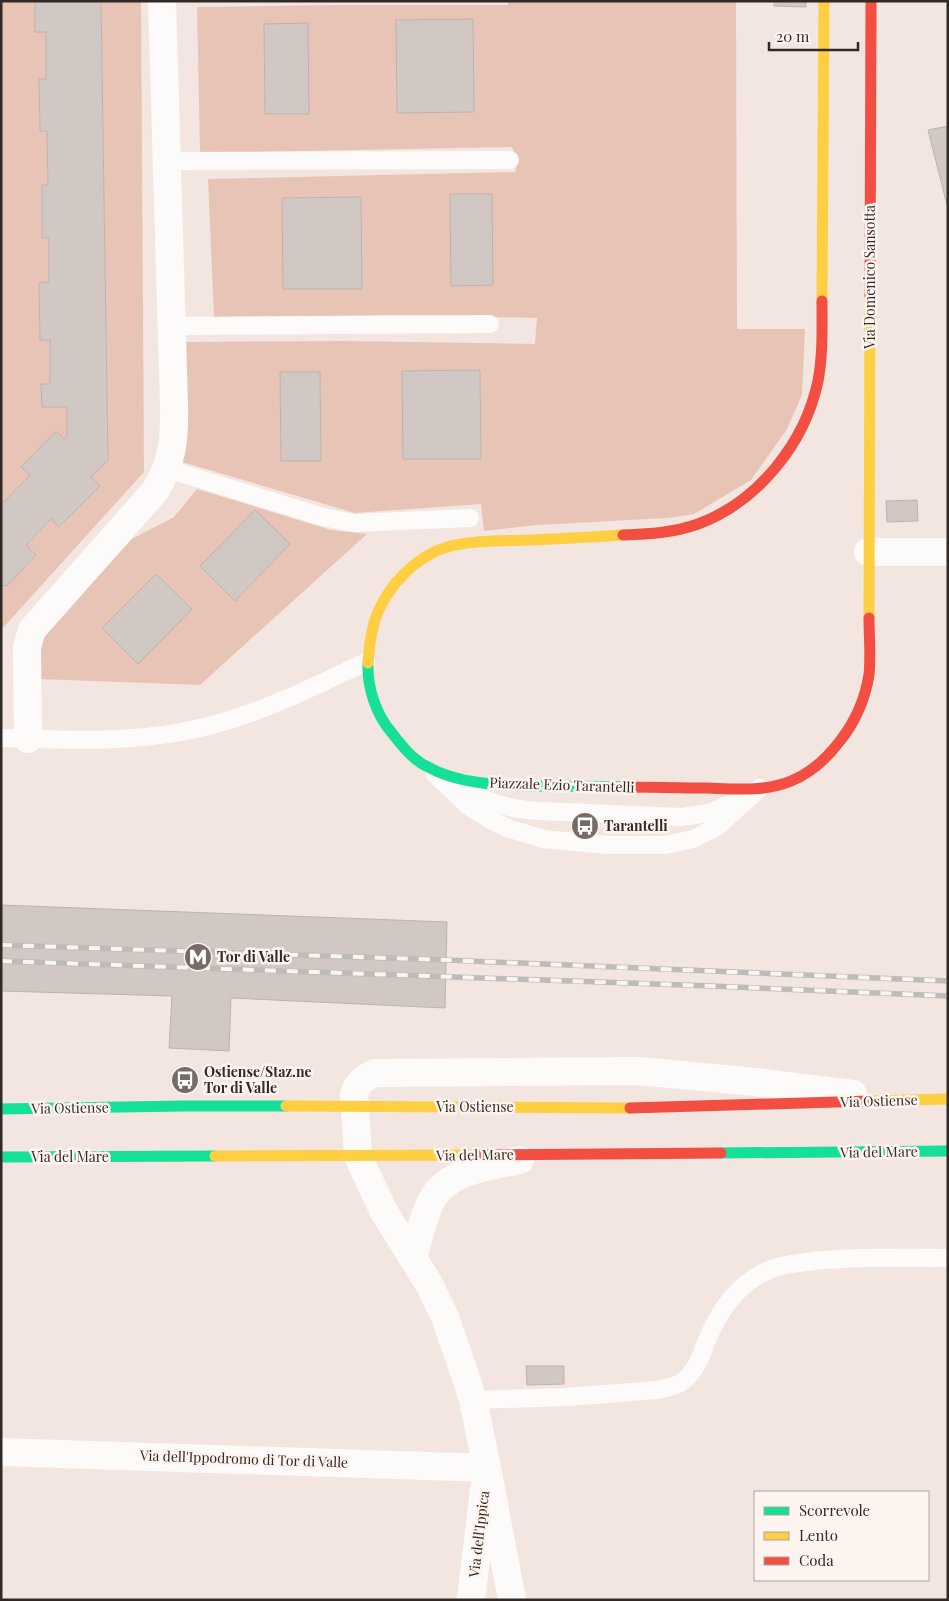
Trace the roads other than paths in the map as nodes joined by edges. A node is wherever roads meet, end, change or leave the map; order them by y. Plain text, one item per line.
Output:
1 (162, 1) edge
2 (824, 1) edge
3 (871, 1) edge
4 (510, 160) dead end
5 (167, 162) junction
6 (490, 324) dead end
7 (171, 326) junction
8 (167, 469) junction
9 (470, 518) dead end
10 (868, 552) junction
11 (948, 552) edge
12 (366, 662) junction
13 (1, 738) edge
14 (28, 739) junction
15 (430, 768) junction
16 (760, 788) junction
17 (948, 1099) edge
18 (906, 1100) junction
19 (354, 1107) junction
20 (1, 1108) edge
21 (948, 1151) edge
22 (545, 1155) junction
23 (358, 1156) junction
24 (1, 1157) edge
25 (413, 1258) junction
26 (948, 1258) edge
27 (473, 1400) junction
28 (1, 1452) edge
29 (487, 1468) junction
30 (471, 1600) edge
31 (512, 1600) edge

1 - 5 street
2 - 12 street, Piazzale Ezio Tarantelli
3 - 10 street, Via Domenico Sansotta
4 - 5 lane
5 - 7 street
6 - 7 lane
7 - 8 street
8 - 9 lane
8 - 14 street
10 - 11 street
10 - 16 street, Piazzale Ezio Tarantelli
12 - 14 lane
12 - 15 street, Piazzale Ezio Tarantelli
13 - 14 lane
15 - 16 street, Piazzale Ezio Tarantelli
15 - 16 lane
15 - 16 lane
17 - 18 street, Via Ostiense
18 - 19 street, Via Ostiense
18 - 19 street
19 - 20 street, Via Ostiense
19 - 23 street
21 - 22 street, Via del Mare
22 - 23 street, Via del Mare
22 - 25 street
23 - 24 street, Via del Mare
23 - 25 street
25 - 27 street
26 - 27 lane
27 - 29 street
28 - 29 street, Via dell'Ippodromo di Tor di Valle
29 - 30 street, Via dell'Ippica
29 - 31 street

